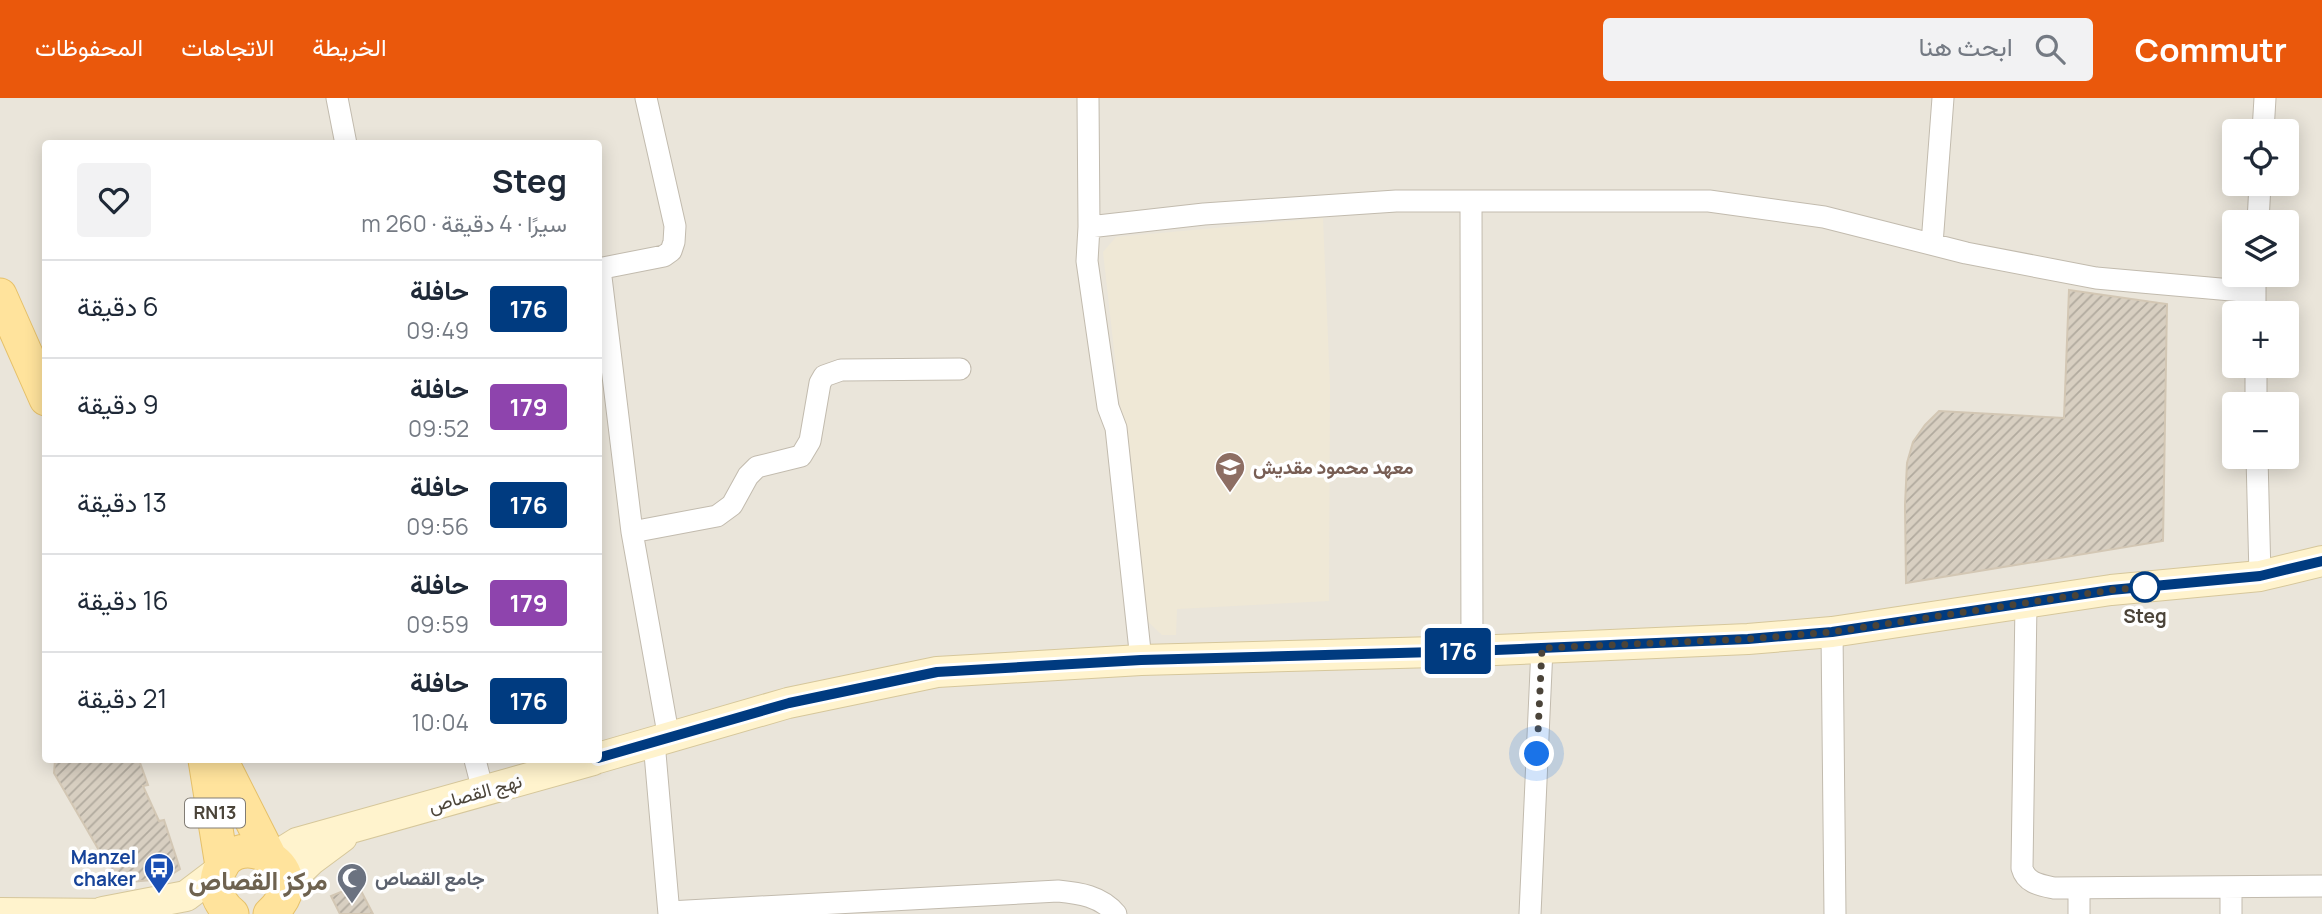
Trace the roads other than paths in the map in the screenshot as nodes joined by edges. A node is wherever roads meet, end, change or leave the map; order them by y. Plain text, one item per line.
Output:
1 (337, 98) edge
2 (646, 98) edge
3 (1088, 98) edge
4 (1943, 98) edge
5 (2265, 98) edge
6 (2264, 119) edge
7 (345, 140) edge
8 (1471, 202) junction
9 (1089, 227) junction
10 (1932, 244) junction
11 (602, 268) edge
12 (602, 293) edge
13 (2255, 293) edge
14 (0, 295) edge
15 (960, 369) dead end
16 (42, 390) edge
17 (2258, 469) edge
18 (632, 532) junction
19 (2322, 561) edge
20 (2260, 576) junction
21 (2026, 603) junction
22 (1832, 632) junction
23 (1542, 648) junction
24 (1472, 651) junction
25 (1141, 660) junction
26 (661, 741) junction
27 (602, 757) edge
28 (205, 763) edge
29 (222, 763) edge
30 (476, 763) edge
31 (582, 763) edge
32 (482, 791) junction
33 (220, 869) junction
34 (280, 886) edge
35 (2322, 886) edge
36 (2231, 887) junction
37 (2079, 888) junction
38 (829, 910) edge
39 (0, 913) edge
40 (110, 913) edge
41 (669, 913) edge
42 (232, 914) edge
43 (1116, 914) edge
44 (1530, 914) edge
45 (1835, 914) edge
46 (2080, 914) edge
47 (2231, 914) edge

1 - 7 street
2 - 11 street
3 - 9 street
4 - 10 street
5 - 6 street
8 - 9 street
8 - 10 street
8 - 24 street
9 - 25 street
10 - 13 street
12 - 18 street
14 - 16 main road
15 - 18 street
17 - 20 street
18 - 26 street
19 - 20 street
20 - 21 street
21 - 22 street
21 - 37 street
22 - 23 street
22 - 45 street
23 - 24 street
23 - 44 street
24 - 25 street
25 - 26 street
26 - 27 street
26 - 41 street
28 - 33 main road, RN13
29 - 34 main road, RN13
30 - 32 street
31 - 32 street, نهج القصاص
32 - 34 street, نهج القصاص
33 - 34 main road, RN13
33 - 40 street
33 - 42 main road, RN13
35 - 36 street
36 - 37 street
36 - 47 street
37 - 46 street
38 - 41 street
38 - 43 street
39 - 40 street

